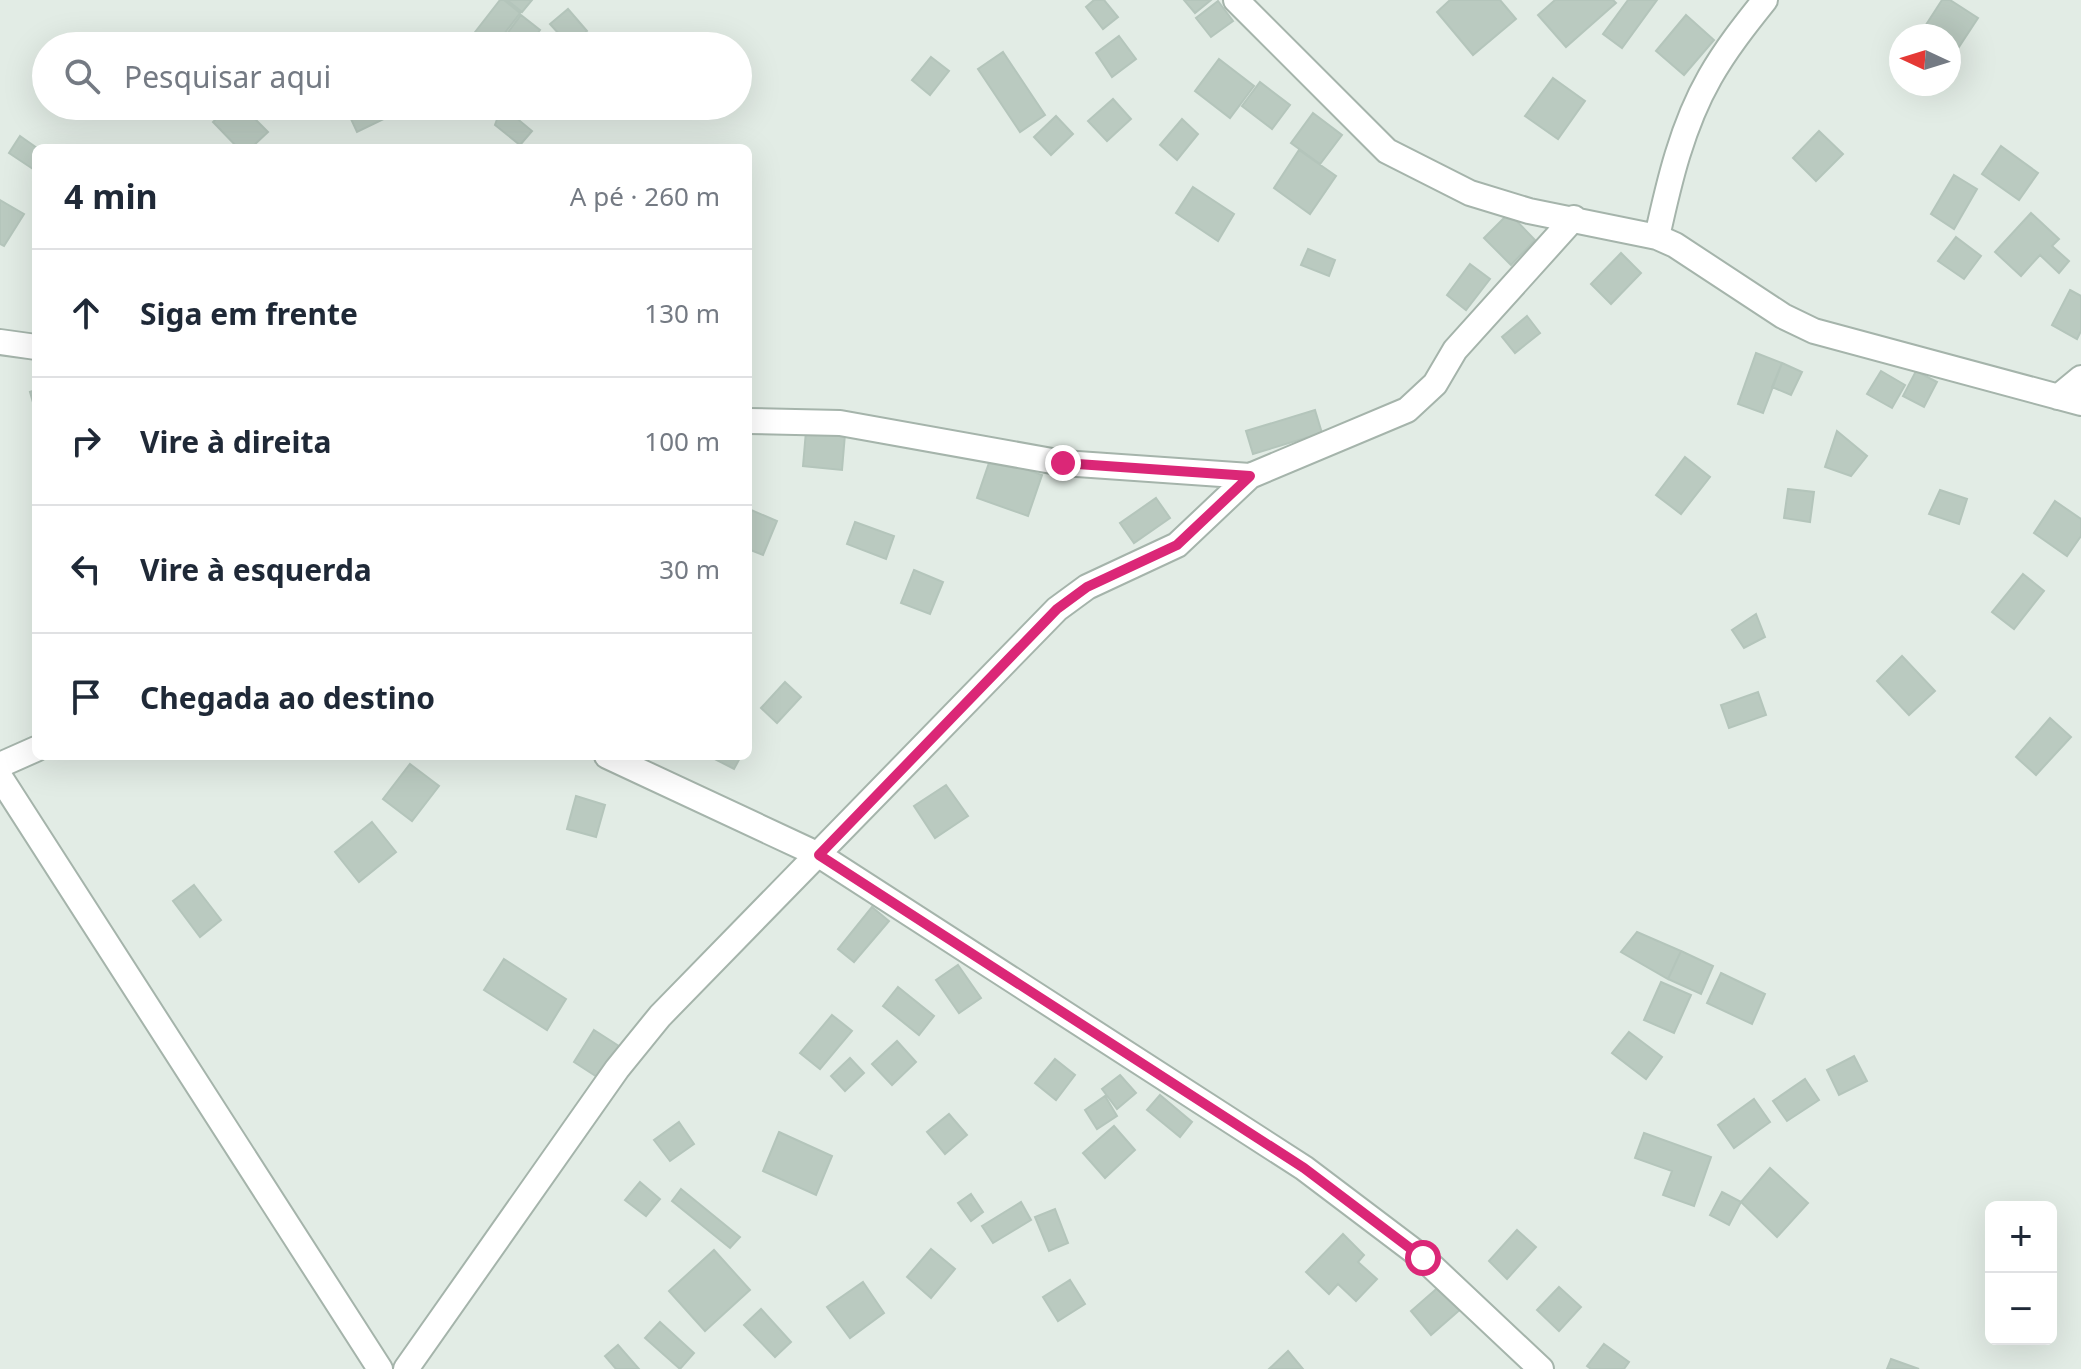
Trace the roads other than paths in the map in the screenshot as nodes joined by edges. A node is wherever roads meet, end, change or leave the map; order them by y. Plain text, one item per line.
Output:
1 (1236, 0) edge
2 (1765, 0) edge
3 (1574, 218) junction
4 (1657, 237) junction
5 (0, 342) edge
6 (32, 346) edge
7 (2081, 378) edge
8 (2070, 400) edge
9 (752, 421) edge
10 (1250, 476) junction
11 (32, 751) edge
12 (616, 760) edge
13 (0, 765) edge
14 (0, 777) edge
15 (819, 855) junction
16 (380, 1369) edge
17 (406, 1369) edge
18 (1541, 1369) edge

1 - 3 street
2 - 4 street
3 - 4 street
3 - 10 street
4 - 8 street
5 - 6 street
7 - 8 street
9 - 10 street
10 - 15 street
11 - 13 street
12 - 15 street
14 - 16 street
15 - 17 street
15 - 18 street

